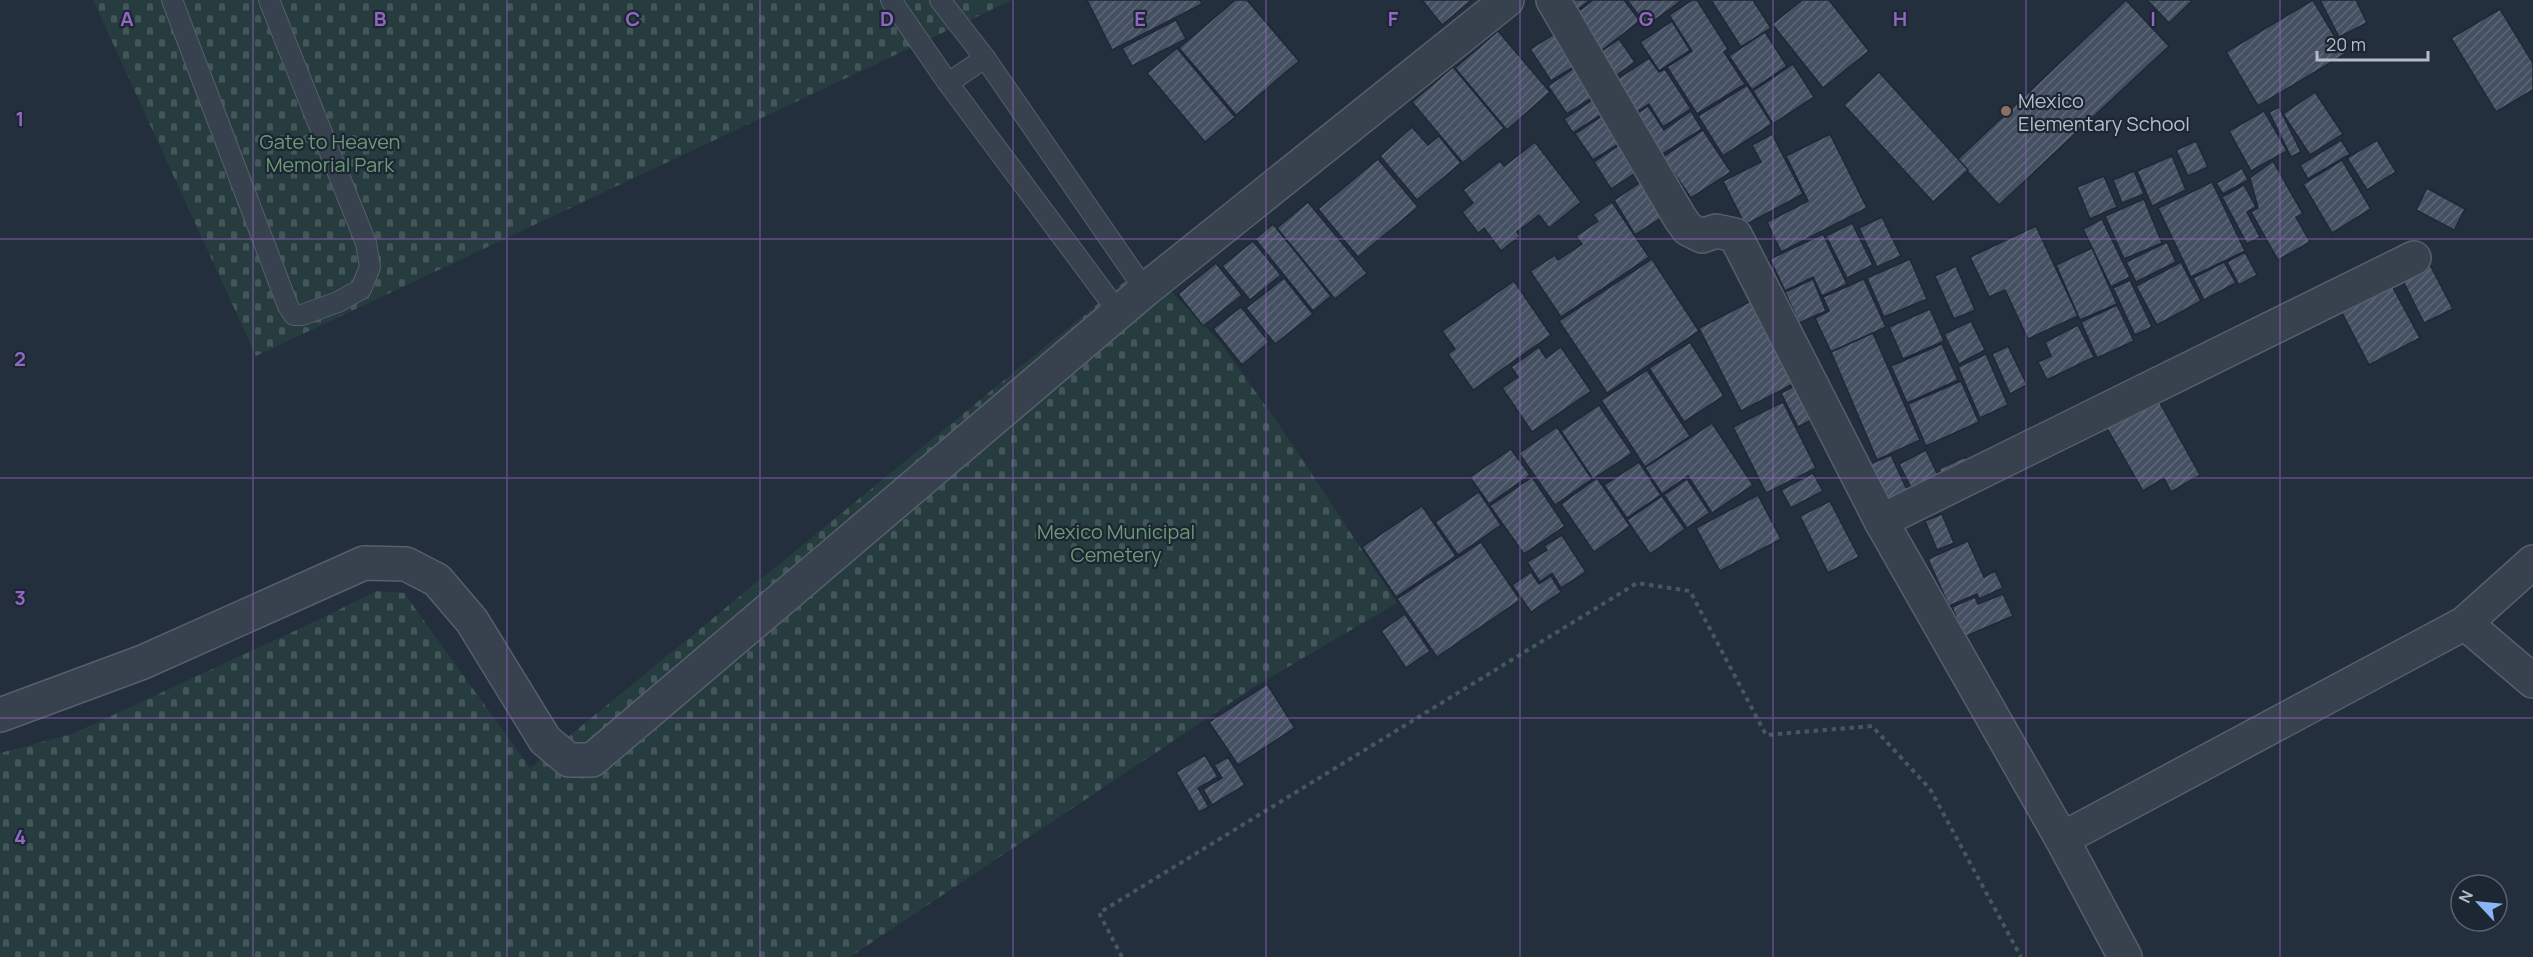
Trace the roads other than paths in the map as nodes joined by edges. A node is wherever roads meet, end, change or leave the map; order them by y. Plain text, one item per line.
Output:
1 (172, 0) edge
2 (891, 0) edge
3 (940, 0) edge
4 (1507, 0) edge
5 (1553, 0) edge
6 (276, 3) edge
7 (985, 58) junction
8 (948, 83) junction
9 (2414, 258) dead end
10 (1145, 290) junction
11 (1119, 313) junction
12 (1881, 521) junction
13 (2533, 562) edge
14 (2465, 624) junction
15 (2533, 681) edge
16 (0, 715) edge
17 (2062, 839) junction
18 (2125, 957) edge

1 - 6 lane
2 - 8 lane
3 - 7 lane
4 - 10 street
5 - 12 street
7 - 8 lane
7 - 10 lane
8 - 11 lane
9 - 12 street
10 - 11 street
11 - 16 street
12 - 17 street
13 - 14 street
14 - 15 street
14 - 17 street
17 - 18 street

